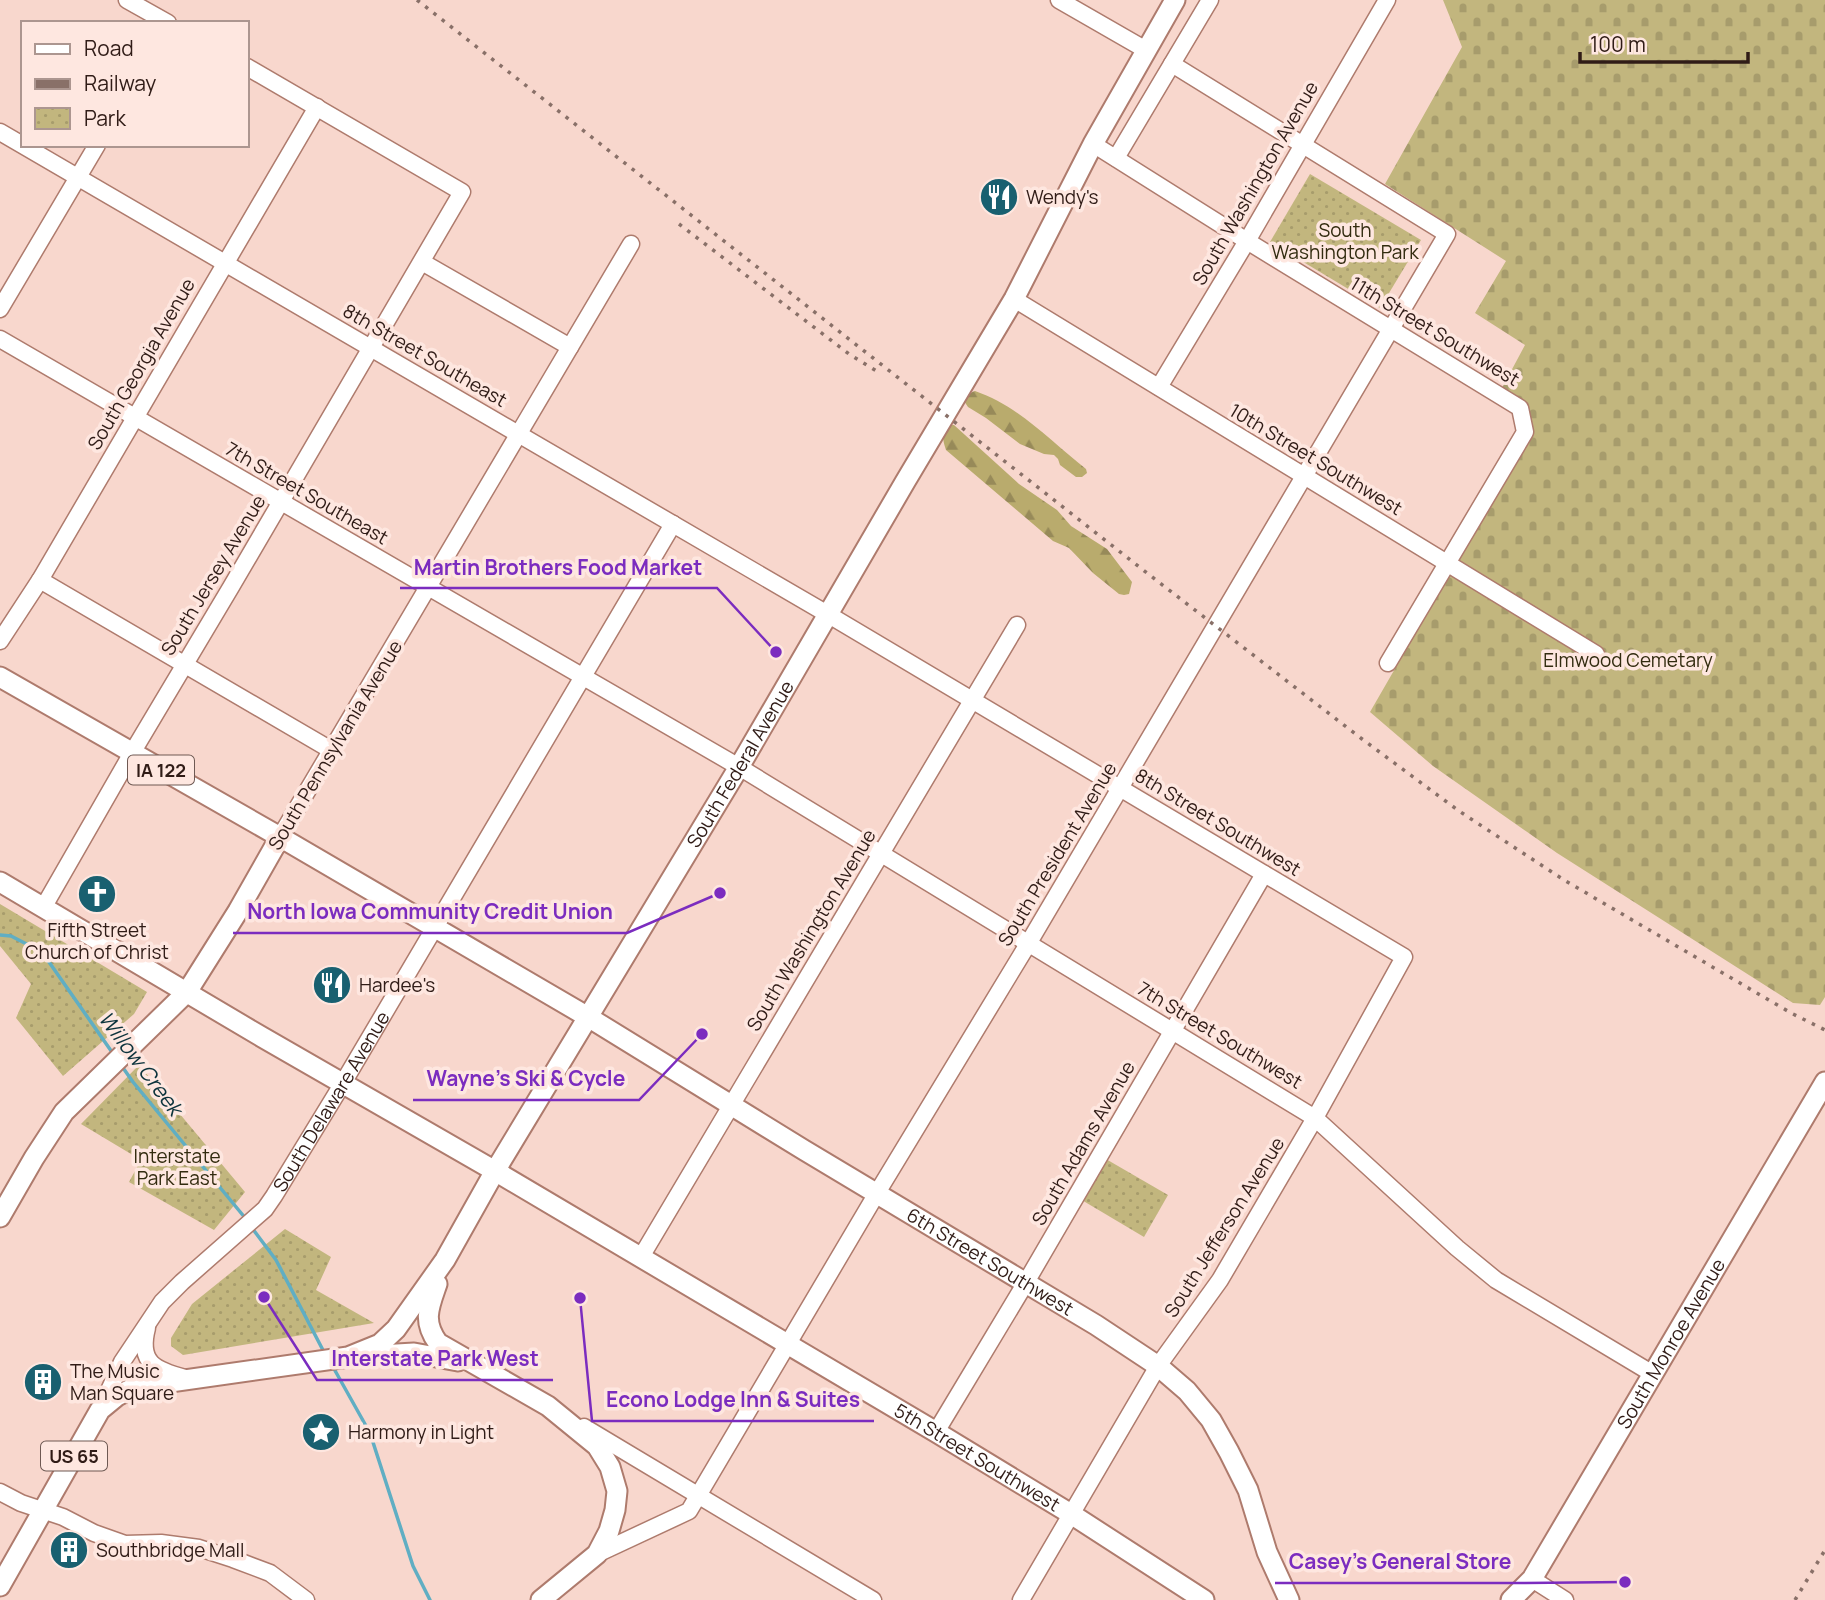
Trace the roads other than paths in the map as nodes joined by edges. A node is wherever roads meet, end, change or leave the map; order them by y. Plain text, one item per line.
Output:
1 (127, 0) edge
2 (1059, 0) edge
3 (1175, 0) edge
4 (1210, 0) edge
5 (1387, 0) edge
6 (164, 21) edge
7 (1146, 50) junction
8 (1172, 64) junction
9 (248, 68) edge
10 (317, 107) junction
11 (0, 132) edge
12 (21, 144) edge
13 (1093, 144) junction
14 (1303, 144) junction
15 (25, 147) edge
16 (96, 147) edge
17 (1116, 158) junction
18 (78, 178) junction
19 (1247, 241) junction
20 (631, 244) dead end
21 (422, 261) junction
22 (225, 263) junction
23 (1014, 299) junction
24 (0, 309) edge
25 (1391, 329) junction
26 (0, 339) edge
27 (570, 346) junction
28 (371, 348) junction
29 (1159, 387) junction
30 (134, 417) junction
31 (519, 434) junction
32 (1304, 476) junction
33 (281, 502) junction
34 (673, 524) junction
35 (1448, 564) junction
36 (40, 580) junction
37 (428, 587) junction
38 (829, 615) junction
39 (1017, 625) dead end
40 (0, 641) edge
41 (1595, 654) dead end
42 (1388, 663) dead end
43 (184, 664) junction
44 (0, 677) edge
45 (582, 677) junction
46 (973, 700) junction
47 (331, 750) junction
48 (132, 753) junction
49 (739, 768) junction
50 (1120, 788) junction
51 (280, 837) junction
52 (882, 853) junction
53 (1264, 874) junction
54 (0, 882) edge
55 (43, 908) junction
56 (435, 928) junction
57 (1028, 944) junction
58 (1404, 957) joint
59 (187, 992) junction
60 (588, 1017) junction
61 (1172, 1030) junction
62 (1825, 1082) edge
63 (343, 1083) junction
64 (731, 1104) junction
65 (1315, 1118) junction
66 (495, 1171) junction
67 (877, 1194) junction
68 (0, 1217) edge
69 (641, 1257) junction
70 (445, 1260) junction
71 (1025, 1284) junction
72 (148, 1325) junction
73 (787, 1343) junction
74 (348, 1357) junction
75 (477, 1365) junction
76 (1158, 1366) junction
77 (1653, 1374) junction
78 (189, 1379) junction
79 (548, 1406) junction
80 (100, 1410) junction
81 (936, 1432) junction
82 (0, 1492) edge
83 (699, 1494) junction
84 (43, 1510) junction
85 (1071, 1514) junction
86 (597, 1554) junction
87 (1532, 1579) junction
88 (0, 1586) edge
89 (306, 1600) edge
90 (541, 1600) edge
91 (873, 1600) edge
92 (1021, 1600) edge
93 (1204, 1600) edge
94 (1289, 1600) edge
95 (1511, 1600) edge
96 (1566, 1600) edge

1 - 6 street
2 - 7 street
3 - 7 main road, South Federal Avenue
4 - 8 street
5 - 14 street, South Washington Avenue
7 - 13 main road, South Federal Avenue
8 - 14 street
8 - 17 street
9 - 10 street
10 - 21 street, South Jersey Avenue
10 - 22 street, South Georgia Avenue
11 - 12 street, 8th Street Southeast
13 - 17 street, 11th Street Southwest
13 - 23 main road, South Federal Avenue
14 - 19 street, South Washington Avenue
14 - 25 street, South President Avenue
15 - 18 street, 8th Street Southeast
16 - 18 street
17 - 19 street, 11th Street Southwest
18 - 22 street, 8th Street Southeast
18 - 24 street
19 - 25 street, 11th Street Southwest
19 - 29 street, South Washington Avenue
20 - 27 street, South Pennsylvania Avenue
21 - 27 street
21 - 28 street, South Jersey Avenue
22 - 28 street, 8th Street Southeast
22 - 30 street, South Georgia Avenue
23 - 29 street, 10th Street Southwest
23 - 38 main road, South Federal Avenue
25 - 32 street, South President Avenue
25 - 35 street, 11th Street Southwest
26 - 30 street, 7th Street Southeast
27 - 31 street, South Pennsylvania Avenue
28 - 31 street, 8th Street Southeast
28 - 33 street, South Jersey Avenue
29 - 32 street, 10th Street Southwest
30 - 33 street, 7th Street Southeast
30 - 36 street, South Georgia Avenue
31 - 34 street, 8th Street Southeast
31 - 37 street, South Pennsylvania Avenue
32 - 35 street, 10th Street Southwest
32 - 50 street, South President Avenue
33 - 37 street, 7th Street Southeast
33 - 43 street, South Jersey Avenue
34 - 38 street, 8th Street Southeast
34 - 45 street, South Delaware Avenue
35 - 41 street, 10th Street Southwest
35 - 42 street
36 - 40 street, South Georgia Avenue
36 - 43 street
37 - 45 street, 7th Street Southeast
37 - 47 street, South Pennsylvania Avenue
38 - 46 street, 8th Street Southwest
38 - 49 main road, South Federal Avenue
39 - 46 street, South Washington Avenue
43 - 47 street
43 - 48 street, South Jersey Avenue
44 - 48 main road, IA 122
45 - 49 street, 7th Street Southeast
45 - 56 street, South Delaware Avenue
46 - 50 street, 8th Street Southwest
46 - 52 street, South Washington Avenue
47 - 51 street, South Pennsylvania Avenue
48 - 51 main road, IA 122
48 - 55 street, South Jersey Avenue
49 - 52 street, 7th Street Southwest
49 - 60 main road, South Federal Avenue
50 - 53 street, 8th Street Southwest
50 - 57 street, South President Avenue
51 - 56 main road, IA 122
51 - 59 main road, South Pennsylvania Avenue
52 - 57 street, 7th Street Southwest
52 - 64 street, South Washington Avenue
53 - 58 street, 8th Street Southwest
53 - 61 street, South Adams Avenue
54 - 55 main road, 5th Street Southwest
55 - 59 main road, 5th Street Southwest
56 - 60 main road, IA 122
56 - 63 street, South Delaware Avenue
57 - 61 street, 7th Street Southwest
57 - 67 street, South President Avenue
58 - 65 street, South Jefferson Avenue
59 - 63 main road, 5th Street Southwest
59 - 68 main road, South Pennsylvania Avenue
60 - 64 main road, 6th Street Southwest
60 - 66 main road, South Federal Avenue
61 - 65 street, 7th Street Southwest
61 - 71 street, South Adams Avenue
62 - 77 main road, South Monroe Avenue
63 - 66 main road, 5th Street Southwest
63 - 72 street, South Delaware Avenue
64 - 67 main road, 6th Street Southwest
64 - 69 street, South Washington Avenue
65 - 76 street, South Jefferson Avenue
65 - 77 street, 7th Street Southwest
66 - 69 main road, 5th Street Southwest
66 - 70 main road, South Federal Avenue / US 65
67 - 71 main road, 6th Street Southwest
67 - 73 street, South President Avenue
69 - 73 main road, 5th Street Southwest
70 - 74 main road, South Federal Avenue / US 65
70 - 75 main road, US 65
71 - 76 main road, 6th Street Southwest
71 - 81 street, South Adams Avenue
72 - 78 street
72 - 80 street, South Delaware Avenue
73 - 81 main road, 5th Street Southwest
73 - 83 street, South President Avenue
74 - 75 main road
74 - 78 main road, South Federal Avenue / US 65
75 - 79 main road, US 65
76 - 85 street, South Jefferson Avenue
76 - 94 main road, 6th Street Southwest
77 - 87 main road, South Monroe Avenue
78 - 80 main road, South Delaware Avenue / US 65
79 - 83 street
79 - 86 main road, US 65
80 - 84 main road, South Delaware Avenue / US 65
81 - 85 main road, 5th Street Southwest
82 - 84 street
83 - 86 street
83 - 91 street
84 - 88 main road, South Delaware Avenue / US 65
84 - 89 street
85 - 92 street, South Jefferson Avenue
85 - 93 main road, 5th Street Southwest
86 - 90 main road, US 65
87 - 95 main road, South Monroe Avenue
87 - 96 street

